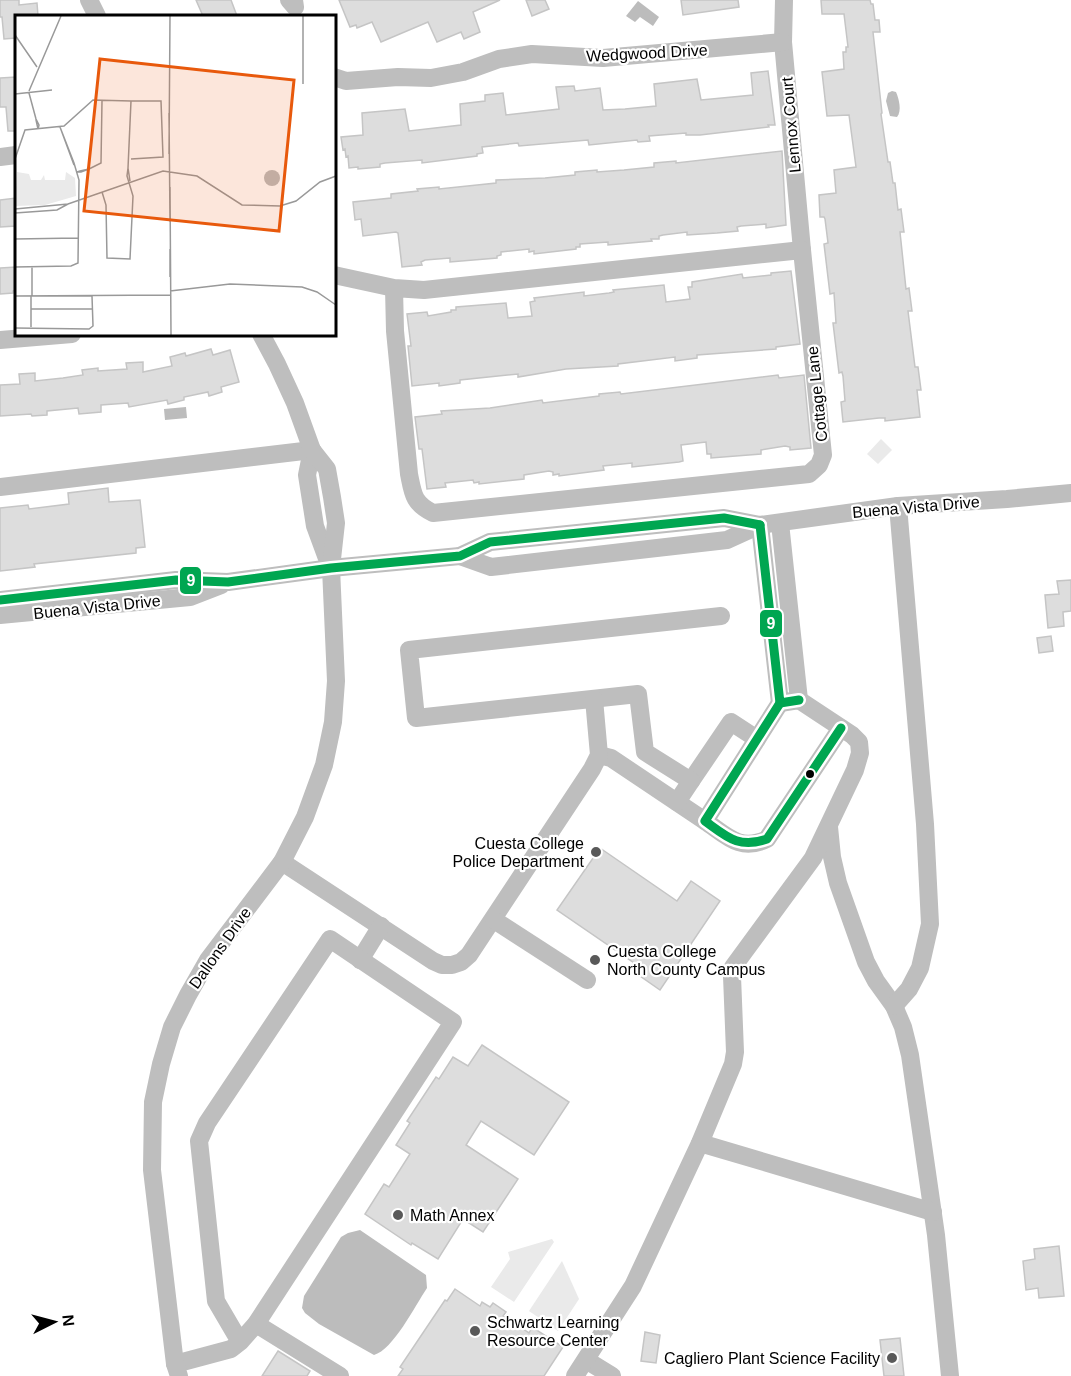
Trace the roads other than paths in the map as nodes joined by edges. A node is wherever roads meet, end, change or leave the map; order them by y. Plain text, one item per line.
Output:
1 (89, 0) edge
2 (784, 0) edge
3 (96, 15) edge
4 (783, 42) junction
5 (336, 78) edge
6 (15, 155) edge
7 (0, 157) edge
8 (802, 249) junction
9 (336, 275) edge
10 (394, 288) junction
11 (48, 336) edge
12 (262, 336) edge
13 (0, 340) edge
14 (312, 450) junction
15 (0, 487) edge
16 (1071, 493) edge
17 (898, 506) junction
18 (780, 523) junction
19 (760, 525) junction
20 (459, 556) junction
21 (331, 568) junction
22 (228, 582) junction
23 (0, 600) edge
24 (0, 615) edge
25 (721, 616) dead end
26 (594, 699) junction
27 (799, 700) junction
28 (780, 703) junction
29 (841, 728) junction
30 (758, 739) junction
31 (599, 755) junction
32 (691, 781) junction
33 (677, 802) junction
34 (705, 821) junction
35 (829, 827) junction
36 (282, 862) junction
37 (494, 920) junction
38 (381, 926) junction
39 (360, 960) junction
40 (587, 980) dead end
41 (894, 1006) junction
42 (700, 1143) junction
43 (933, 1212) junction
44 (256, 1324) junction
45 (240, 1342) junction
46 (586, 1360) junction
47 (177, 1370) edge
48 (340, 1376) edge
49 (575, 1376) edge
50 (612, 1376) edge
51 (950, 1376) edge

1 - 3 street
2 - 4 street, Lennox Court
4 - 5 street, Wedgwood Drive
4 - 8 street, Lennox Court
6 - 7 street
8 - 10 street
8 - 10 street, Cottage Lane
9 - 10 street
11 - 13 street
12 - 14 street, Dallons Drive
14 - 15 street
14 - 21 street, Dallons Drive
16 - 17 street, Buena Vista Drive
17 - 18 street, Buena Vista Drive
17 - 41 street
18 - 19 street, Buena Vista Drive
18 - 27 street
19 - 20 street, Buena Vista Drive
19 - 20 street, Buena Vista Drive
19 - 28 street
20 - 21 street, Buena Vista Drive
21 - 22 street, Buena Vista Drive
21 - 36 street, Dallons Drive
22 - 23 street, Buena Vista Drive
22 - 24 street, Buena Vista Drive
25 - 26 street
26 - 31 street
26 - 32 street
27 - 28 street
27 - 29 street
28 - 30 street
29 - 34 street
29 - 35 street
30 - 32 street
30 - 34 street
31 - 33 street
31 - 37 street
32 - 33 street
33 - 34 street
35 - 41 street
35 - 42 street
36 - 38 street
36 - 47 street, Dallons Drive
37 - 38 street
37 - 40 street
38 - 39 street
39 - 44 street
39 - 45 street
41 - 43 street
42 - 43 street
42 - 46 street
43 - 51 street
44 - 45 street
44 - 48 street
45 - 47 street
46 - 49 street
46 - 50 street

